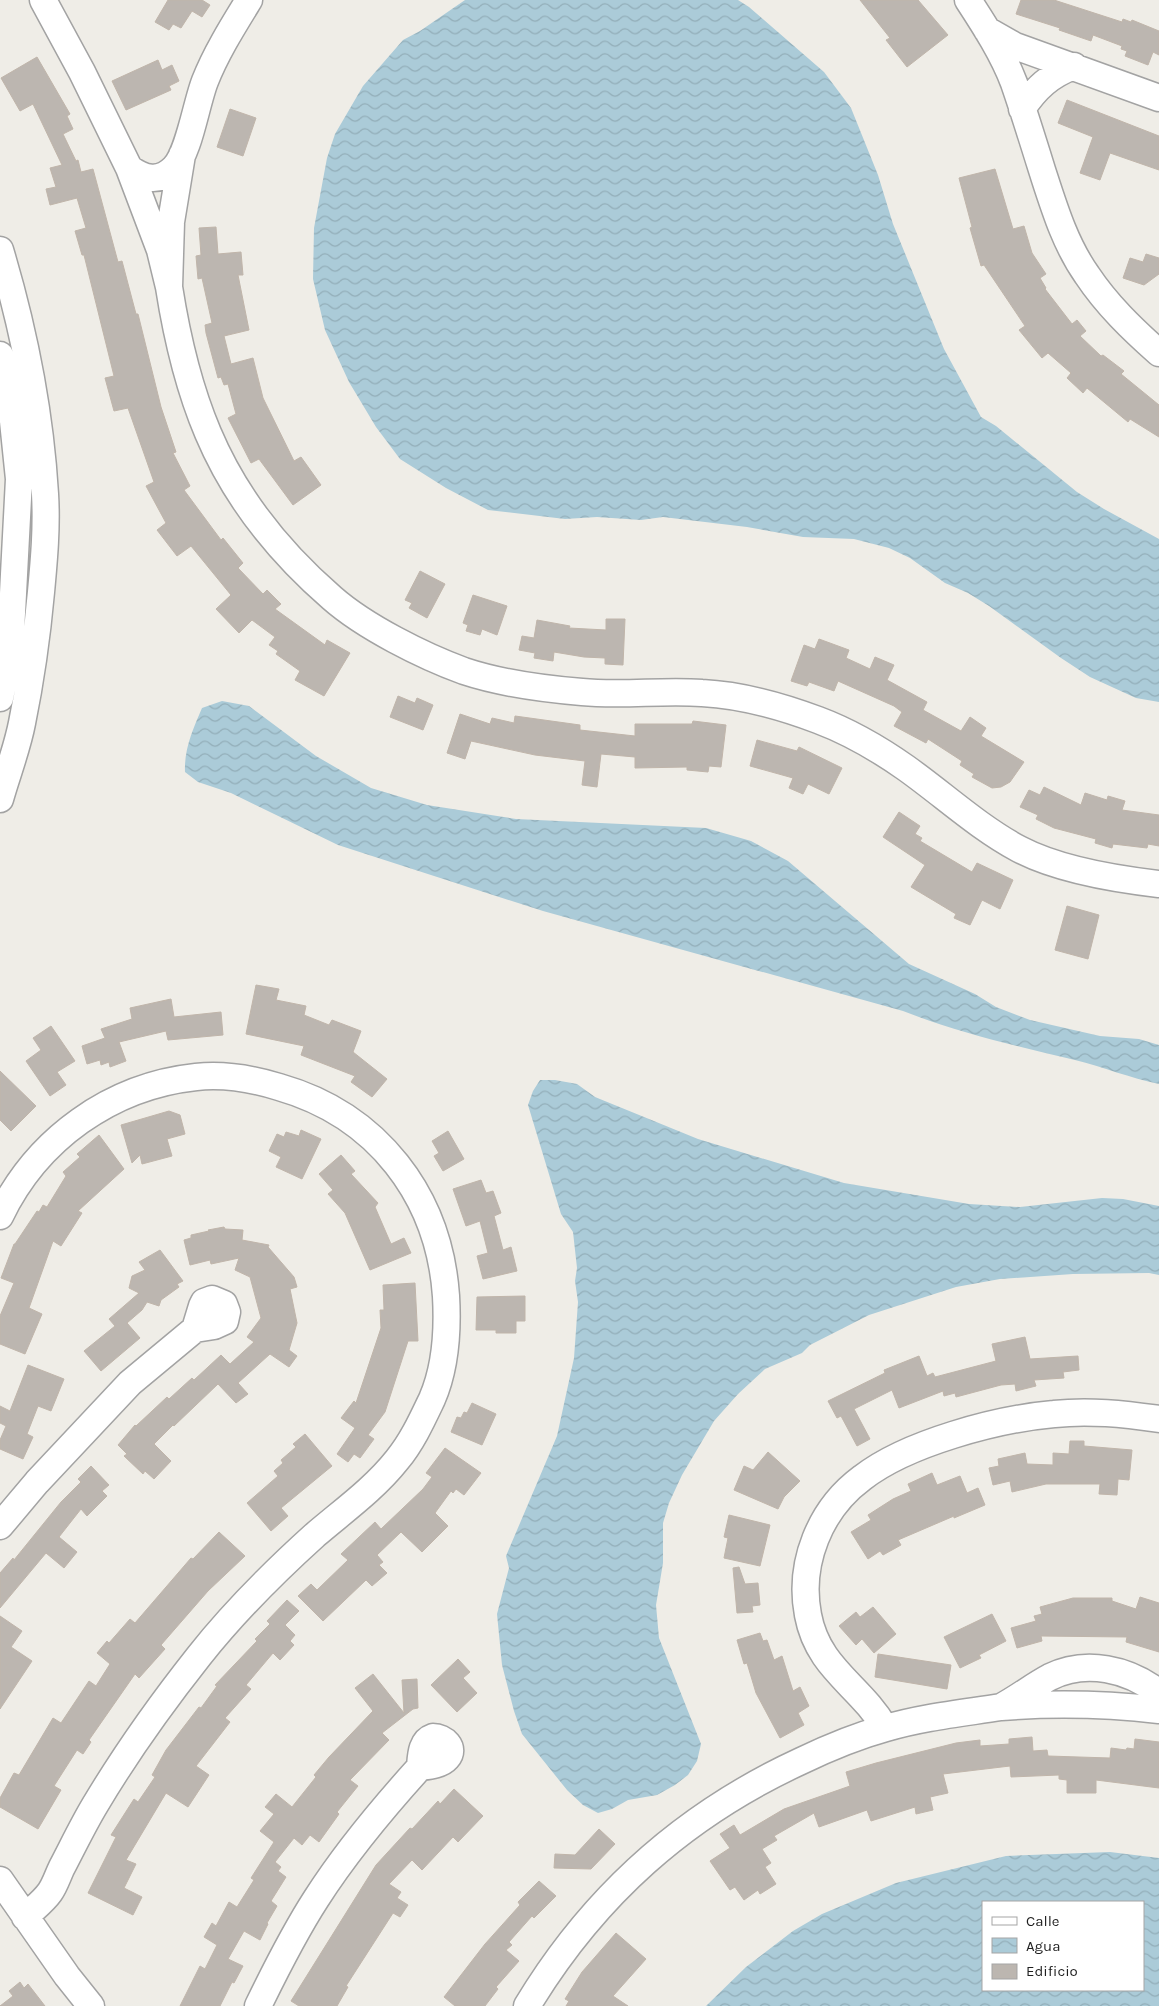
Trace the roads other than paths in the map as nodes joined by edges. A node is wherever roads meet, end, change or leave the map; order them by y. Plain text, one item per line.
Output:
1 (43, 0) edge
2 (249, 0) edge
3 (968, 0) edge
4 (987, 30) junction
5 (1074, 66) junction
6 (1159, 98) edge
7 (1022, 109) junction
8 (182, 155) junction
9 (129, 168) junction
10 (0, 250) edge
11 (169, 287) junction
12 (1159, 353) edge
13 (0, 355) edge
14 (0, 698) edge
15 (0, 799) edge
16 (1159, 884) edge
17 (0, 1216) edge
18 (194, 1329) dead end
19 (1159, 1419) edge
20 (0, 1526) edge
21 (1159, 1693) edge
22 (1001, 1707) junction
23 (1159, 1710) edge
24 (885, 1728) junction
25 (420, 1767) dead end
26 (0, 1880) edge
27 (25, 1917) junction
28 (91, 2006) edge
29 (258, 2006) edge
30 (527, 2006) edge

1 - 9 street
2 - 8 street
3 - 4 street
4 - 5 street
4 - 7 street
5 - 6 street
5 - 7 street
7 - 12 street
8 - 9 street
8 - 11 street
9 - 11 street
10 - 15 street
11 - 16 street
13 - 14 street
17 - 27 street
18 - 20 street
19 - 24 street
21 - 22 street
22 - 23 street
22 - 24 street
24 - 30 street
25 - 29 street
26 - 27 street
27 - 28 street

